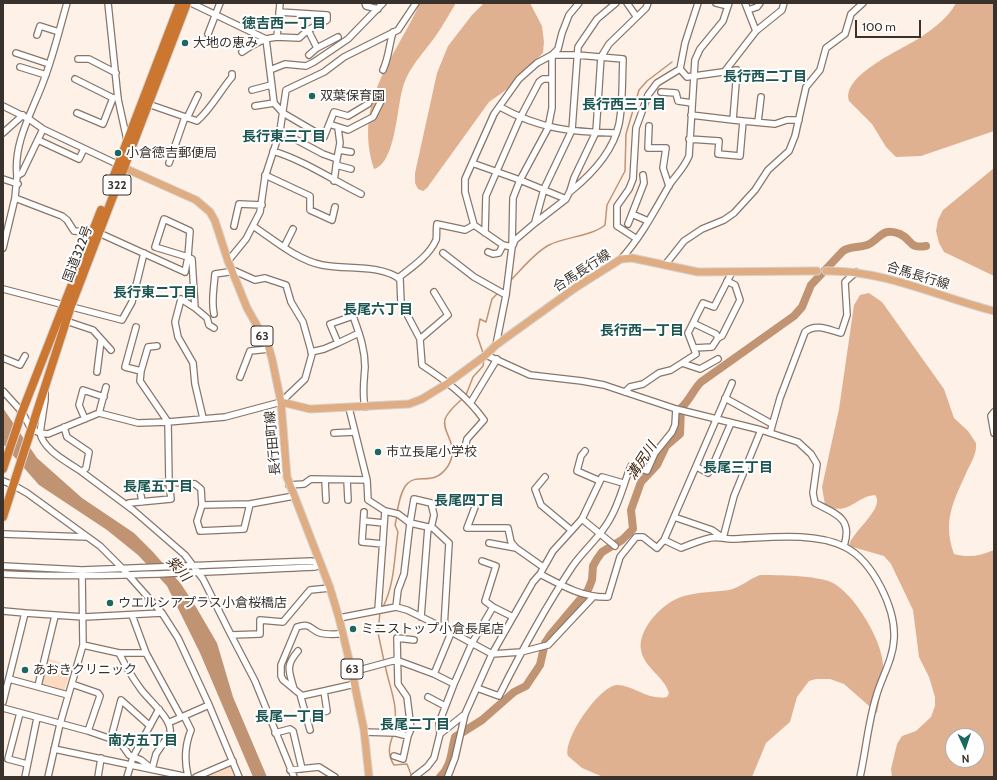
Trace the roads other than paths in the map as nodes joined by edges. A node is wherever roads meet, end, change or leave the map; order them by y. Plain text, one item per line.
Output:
1 (67, 3) edge
2 (108, 3) edge
3 (180, 3) edge
4 (187, 3) edge
5 (191, 3) edge
6 (220, 3) edge
7 (280, 3) edge
8 (365, 3) edge
9 (382, 3) edge
10 (416, 3) edge
11 (579, 3) edge
12 (616, 3) edge
13 (627, 3) edge
14 (648, 3) edge
15 (698, 3) edge
16 (716, 3) edge
17 (745, 3) edge
18 (760, 3) edge
19 (784, 3) edge
20 (863, 3) edge
21 (728, 5) edge
22 (378, 8) junction
23 (748, 10) junction
24 (279, 12) junction
25 (215, 15) junction
26 (636, 16) junction
27 (308, 30) junction
28 (756, 31) junction
29 (59, 32) junction
30 (393, 32) junction
31 (208, 34) dead end
32 (37, 35) dead end
33 (277, 37) junction
34 (338, 37) dead end
35 (266, 39) junction
36 (317, 48) junction
37 (242, 52) dead end
38 (16, 53) dead end
39 (309, 55) dead end
40 (552, 55) junction
41 (577, 55) junction
42 (601, 57) junction
43 (78, 59) dead end
44 (49, 64) junction
45 (20, 67) dead end
46 (680, 69) junction
47 (270, 70) junction
48 (383, 70) dead end
49 (725, 71) junction
50 (116, 72) junction
51 (232, 74) dead end
52 (46, 75) junction
53 (694, 77) junction
54 (75, 79) dead end
55 (552, 79) junction
56 (271, 85) junction
57 (252, 90) dead end
58 (661, 92) dead end
59 (198, 95) dead end
60 (116, 97) junction
61 (761, 97) dead end
62 (692, 103) junction
63 (148, 104) junction
64 (274, 104) junction
65 (3, 106) edge
66 (255, 106) dead end
67 (500, 107) junction
68 (77, 113) dead end
69 (283, 113) junction
70 (23, 115) junction
71 (691, 115) junction
72 (186, 117) junction
73 (520, 118) junction
74 (29, 119) junction
75 (733, 120) junction
76 (799, 120) junction
77 (743, 121) junction
78 (758, 122) junction
79 (329, 124) junction
80 (649, 126) dead end
81 (338, 128) junction
82 (548, 128) junction
83 (43, 129) junction
84 (572, 130) junction
85 (280, 131) junction
86 (596, 132) junction
87 (3, 133) edge
88 (616, 133) junction
89 (689, 139) junction
90 (38, 140) junction
91 (127, 140) junction
92 (84, 149) junction
93 (339, 150) junction
94 (273, 151) junction
95 (351, 152) dead end
96 (337, 162) junction
97 (168, 163) dead end
98 (472, 163) junction
99 (121, 167) junction
100 (351, 169) dead end
101 (496, 172) junction
102 (265, 175) junction
103 (643, 175) dead end
104 (17, 176) junction
105 (3, 180) edge
106 (520, 180) junction
107 (334, 181) junction
108 (18, 184) junction
109 (669, 186) junction
110 (544, 189) junction
111 (570, 191) junction
112 (361, 194) dead end
113 (15, 198) junction
114 (566, 199) junction
115 (262, 205) junction
116 (336, 207) dead end
117 (632, 214) junction
118 (648, 221) junction
119 (535, 223) junction
120 (474, 224) junction
121 (628, 224) dead end
122 (234, 226) dead end
123 (253, 226) junction
124 (293, 229) dead end
125 (96, 232) junction
126 (485, 233) junction
127 (637, 239) junction
128 (503, 245) junction
129 (284, 247) junction
130 (512, 247) junction
131 (3, 248) edge
132 (488, 252) dead end
133 (443, 253) dead end
134 (144, 254) junction
135 (188, 257) junction
136 (621, 259) junction
137 (228, 261) junction
138 (665, 265) junction
139 (817, 271) joint
140 (826, 271) joint
141 (232, 272) junction
142 (732, 272) junction
143 (856, 272) junction
144 (398, 278) junction
145 (727, 281) junction
146 (3, 289) edge
147 (434, 292) dead end
148 (506, 295) junction
149 (67, 306) junction
150 (195, 308) junction
151 (994, 311) edge
152 (214, 314) dead end
153 (66, 321) junction
154 (693, 323) junction
155 (136, 327) dead end
156 (214, 328) dead end
157 (360, 333) junction
158 (718, 338) junction
159 (420, 339) junction
160 (101, 340) junction
161 (338, 343) junction
162 (496, 345) junction
163 (157, 346) dead end
164 (694, 348) junction
165 (111, 350) dead end
166 (269, 350) junction
167 (311, 352) junction
168 (486, 355) junction
169 (25, 356) dead end
170 (3, 358) edge
171 (497, 359) junction
172 (718, 359) dead end
173 (682, 363) junction
174 (141, 370) junction
175 (97, 372) dead end
176 (240, 377) dead end
177 (45, 383) junction
178 (448, 383) junction
179 (732, 383) dead end
180 (106, 387) dead end
181 (3, 391) edge
182 (625, 392) junction
183 (104, 397) junction
184 (725, 398) junction
185 (281, 402) junction
186 (471, 402) junction
187 (365, 407) junction
188 (349, 408) junction
189 (676, 409) junction
190 (22, 412) junction
191 (994, 412) edge
192 (99, 413) junction
193 (203, 418) junction
194 (85, 419) junction
195 (717, 419) junction
196 (168, 422) junction
197 (731, 423) junction
198 (772, 424) junction
199 (64, 427) junction
200 (31, 428) junction
201 (761, 430) junction
202 (354, 432) junction
203 (40, 433) junction
204 (334, 433) dead end
205 (770, 433) junction
206 (994, 433) edge
207 (464, 451) dead end
208 (585, 451) dead end
209 (696, 467) junction
210 (3, 469) edge
211 (82, 472) junction
212 (545, 477) dead end
213 (325, 480) junction
214 (347, 480) junction
215 (367, 480) junction
216 (3, 481) edge
217 (15, 481) junction
218 (600, 481) junction
219 (169, 482) junction
220 (623, 483) junction
221 (289, 485) junction
222 (294, 496) junction
223 (326, 500) dead end
224 (348, 500) dead end
225 (142, 502) junction
226 (129, 503) dead end
227 (250, 504) junction
228 (202, 505) junction
229 (476, 507) dead end
230 (385, 511) junction
231 (364, 512) dead end
232 (3, 517) edge
233 (674, 517) junction
234 (582, 519) junction
235 (364, 521) junction
236 (384, 523) junction
237 (410, 523) junction
238 (430, 527) junction
239 (571, 530) junction
240 (3, 534) edge
241 (600, 535) junction
242 (88, 537) junction
243 (723, 538) junction
244 (664, 540) junction
245 (489, 543) dead end
246 (383, 544) junction
247 (615, 546) dead end
248 (844, 546) junction
249 (516, 548) junction
250 (482, 561) dead end
251 (321, 564) junction
252 (3, 566) edge
253 (543, 567) junction
254 (124, 569) junction
255 (194, 569) junction
256 (138, 571) junction
257 (82, 573) junction
258 (3, 574) edge
259 (540, 574) junction
260 (128, 575) junction
261 (560, 585) junction
262 (330, 588) junction
263 (593, 597) junction
264 (396, 607) junction
265 (493, 607) junction
266 (378, 610) junction
267 (3, 611) edge
268 (25, 613) junction
269 (162, 614) junction
270 (132, 615) junction
271 (55, 616) junction
272 (84, 617) junction
273 (421, 617) junction
274 (513, 617) junction
275 (340, 618) junction
276 (444, 628) junction
277 (452, 633) junction
278 (343, 634) junction
279 (231, 635) junction
280 (414, 640) dead end
281 (472, 643) junction
282 (83, 645) junction
283 (298, 651) dead end
284 (521, 652) junction
285 (119, 653) junction
286 (146, 653) junction
287 (492, 654) junction
288 (396, 660) junction
289 (352, 672) junction
290 (434, 674) junction
291 (9, 679) junction
292 (72, 684) junction
293 (355, 684) junction
294 (454, 684) junction
295 (38, 686) junction
296 (478, 688) junction
297 (294, 689) junction
298 (324, 691) junction
299 (68, 695) junction
300 (300, 696) junction
301 (428, 697) dead end
302 (3, 702) edge
303 (209, 705) junction
304 (445, 706) junction
305 (3, 708) edge
306 (160, 709) junction
307 (20, 713) junction
308 (465, 714) junction
309 (182, 716) junction
310 (306, 717) junction
311 (37, 718) junction
312 (168, 723) junction
313 (60, 724) junction
314 (150, 726) junction
315 (310, 730) dead end
316 (88, 731) junction
317 (364, 732) junction
318 (275, 733) junction
319 (440, 734) junction
320 (408, 736) junction
321 (111, 738) junction
322 (54, 749) junction
323 (394, 756) dead end
324 (133, 757) junction
325 (101, 758) junction
326 (233, 762) junction
327 (27, 764) junction
328 (129, 764) junction
329 (152, 769) junction
330 (302, 769) junction
331 (160, 770) junction
332 (290, 770) junction
333 (25, 777) edge
334 (48, 777) edge
335 (98, 777) edge
336 (127, 777) edge
337 (159, 777) edge
338 (188, 777) edge
339 (196, 777) edge
340 (239, 777) edge
341 (294, 777) edge
342 (335, 777) edge
343 (369, 777) edge
344 (414, 777) edge
345 (449, 777) edge
346 (860, 777) edge

1 - 29 street
2 - 50 street
3 - 91 highway, 国道322号 / 322
4 - 63 highway, 国道322号 / 322
5 - 25 street
6 - 25 street
7 - 24 street
8 - 22 street
9 - 22 street
10 - 30 street
11 - 40 street
12 - 41 street
13 - 26 street
14 - 26 street
15 - 46 street
16 - 21 street
17 - 23 street
18 - 23 street
19 - 28 street
20 - 76 street
21 - 53 street
22 - 47 street
23 - 28 street
24 - 27 street
24 - 33 street
25 - 31 street
25 - 35 street
26 - 42 street
27 - 33 street
27 - 36 street
28 - 49 street
29 - 32 street
29 - 44 street
30 - 48 street
30 - 69 street
33 - 35 street
34 - 36 street
35 - 37 street
35 - 47 street
36 - 39 street
38 - 44 street
40 - 41 street
40 - 55 street
40 - 67 street
41 - 42 street
41 - 84 street
42 - 86 street
42 - 88 street
43 - 50 street
44 - 52 street
45 - 52 street
46 - 53 street
46 - 127 street
47 - 56 street
49 - 53 street
49 - 75 street
50 - 60 street
51 - 72 street
52 - 74 street
53 - 62 street
54 - 60 street
55 - 73 street
55 - 82 street
56 - 57 street
56 - 64 street
58 - 62 street
59 - 72 street
60 - 68 street
60 - 91 street
61 - 78 street
62 - 71 street
63 - 72 street
63 - 99 highway, 国道322号 / 322
64 - 66 street
64 - 69 street
65 - 70 street
67 - 73 street
67 - 98 street
69 - 79 street
69 - 85 street
70 - 74 street
70 - 87 street
71 - 75 street
71 - 89 street
72 - 97 street
73 - 82 street
73 - 101 street
74 - 83 street
74 - 104 street
75 - 77 street
76 - 78 street
76 - 138 street
77 - 78 street
77 - 89 street
79 - 81 street
79 - 81 street
80 - 109 street
81 - 93 street
82 - 84 street
82 - 106 street
83 - 90 street
83 - 92 street
84 - 86 street
84 - 110 street
85 - 94 street
85 - 96 street
86 - 88 street
86 - 111 street
88 - 111 street
89 - 109 street
90 - 92 street
90 - 104 street
91 - 99 highway, 国道322号 / 322
92 - 99 street
93 - 95 street
93 - 96 street
94 - 102 street
94 - 107 street
96 - 100 street
96 - 107 street
98 - 101 street
98 - 120 street
99 - 125 highway, 国道322号 / 322
99 - 137 main road, 長行田町線 / 63
101 - 106 street
101 - 126 street
102 - 115 street
102 - 116 street
103 - 117 street
104 - 108 street
105 - 108 street
106 - 110 street
106 - 130 street
107 - 112 street
108 - 113 street
109 - 118 street
110 - 114 street
110 - 119 street
111 - 114 street
113 - 125 street
113 - 131 street
114 - 119 street
115 - 122 street
115 - 123 street
117 - 118 street
117 - 121 street
118 - 127 street
119 - 130 street
120 - 126 street
120 - 144 street
123 - 129 street
123 - 137 street
124 - 129 street
125 - 134 street
125 - 149 highway, 国道322号 / 322
126 - 128 street
127 - 136 street
128 - 130 street
128 - 132 street
129 - 144 street
130 - 148 street
133 - 148 street
134 - 135 street
134 - 149 street
135 - 135 street
135 - 150 street
136 - 138 main road, 合馬長行線
136 - 162 main road, 合馬長行線
137 - 141 main road, 長行田町線 / 63
138 - 142 main road, 合馬長行線
139 - 140 street, 合馬長行線
139 - 142 main road, 合馬長行線
140 - 143 main road, 合馬長行線
141 - 152 street
141 - 166 main road, 長行田町線 / 63
141 - 167 street
142 - 145 street
143 - 151 main road, 合馬長行線
143 - 198 street
144 - 159 street
145 - 154 street
145 - 158 street
146 - 149 street
147 - 159 street
148 - 162 street
149 - 153 highway, 国道322号 / 322
149 - 190 highway, 国道322号 / 322
150 - 156 street
150 - 193 street
153 - 160 street
153 - 177 highway, 国道322号 / 322
154 - 158 street
154 - 164 street
155 - 174 street
157 - 161 street
157 - 161 street
157 - 187 street
158 - 164 street
159 - 178 street
160 - 165 street
160 - 175 street
161 - 167 street
162 - 168 main road, 合馬長行線
163 - 174 street
164 - 173 street
166 - 176 street
166 - 185 main road, 長行田町線 / 63
167 - 185 street
168 - 171 street
168 - 178 main road, 合馬長行線
169 - 170 street
171 - 182 street
171 - 186 street
172 - 173 street
173 - 182 street
174 - 196 street
177 - 200 highway, 国道322号 / 322
177 - 203 street
178 - 186 street
178 - 187 main road, 合馬長行線
179 - 184 street
180 - 183 street
181 - 190 street
182 - 189 street
183 - 192 street
183 - 194 street
184 - 195 street
184 - 198 street
185 - 188 main road, 合馬長行線
185 - 193 street
185 - 221 main road, 長行田町線 / 63
186 - 207 street
187 - 188 main road, 合馬長行線
188 - 202 street
189 - 195 street
189 - 220 street
190 - 200 street
190 - 210 highway, 国道322号 / 322
191 - 206 street
192 - 194 street
192 - 196 street
193 - 196 street
194 - 199 street
195 - 197 street
195 - 209 street
196 - 219 street
197 - 201 street
197 - 209 street
198 - 205 street
199 - 203 street
199 - 211 street
200 - 203 street
200 - 217 highway, 国道322号 / 322
201 - 205 street
201 - 243 street
202 - 204 street
202 - 215 street
203 - 211 street
205 - 248 street
208 - 218 street
209 - 233 street
211 - 255 street
212 - 239 street
213 - 214 street
213 - 221 street
213 - 223 street
214 - 215 street
214 - 224 street
215 - 230 street
216 - 217 street
217 - 232 highway, 国道322号 / 322
217 - 242 street
218 - 220 street
218 - 234 street
219 - 225 street
219 - 225 street
219 - 228 street
220 - 241 street
221 - 222 main road, 長行田町線 / 63
222 - 227 street
222 - 251 main road, 長行田町線 / 63
225 - 226 street
227 - 228 street
227 - 228 street
229 - 249 street
230 - 236 street
230 - 237 street
231 - 235 street
233 - 243 street
233 - 244 street
234 - 239 street
234 - 241 street
235 - 236 street
235 - 246 street
236 - 246 street
237 - 238 street
237 - 238 street
237 - 264 street
238 - 273 street
238 - 276 street
239 - 253 street
240 - 242 street
241 - 247 street
241 - 261 street
242 - 254 street
243 - 244 street
243 - 248 street
244 - 263 street
245 - 249 street
246 - 266 street
248 - 346 street
249 - 253 street
250 - 265 street
251 - 255 street
251 - 262 main road, 長行田町線 / 63
252 - 257 street
253 - 259 street
254 - 256 street
254 - 257 street
254 - 260 street
255 - 256 street
255 - 279 street
256 - 260 street
257 - 258 street
257 - 260 street
257 - 272 street
259 - 261 street
259 - 274 street
260 - 269 street
261 - 263 street
261 - 284 street
262 - 275 main road, 長行田町線 / 63
262 - 279 street
263 - 284 street
264 - 266 street
264 - 273 street
265 - 274 street
265 - 281 street
266 - 275 street
267 - 268 street
268 - 271 street
268 - 291 street
269 - 270 street
269 - 303 street
270 - 272 street
270 - 286 street
271 - 272 street
271 - 295 street
272 - 282 street
273 - 276 street
274 - 287 street
275 - 278 main road, 長行田町線 / 63
276 - 277 street
277 - 281 street
277 - 290 street
278 - 289 main road, 長行田町線 / 63
278 - 297 street
279 - 318 street
280 - 288 street
281 - 287 street
281 - 294 street
282 - 285 street
282 - 292 street
283 - 297 street
284 - 287 street
284 - 296 street
285 - 286 street
285 - 306 street
286 - 309 street
287 - 296 street
288 - 289 street
288 - 290 street
288 - 320 street
289 - 293 main road, 長行田町線 / 63
290 - 294 street
291 - 295 street
291 - 302 street
292 - 299 street
292 - 316 street
293 - 298 street
293 - 317 main road, 長行田町線 / 63
294 - 304 street
295 - 299 street
296 - 308 street
297 - 300 street
298 - 300 street
298 - 310 street
299 - 313 street
300 - 310 street
301 - 304 street
303 - 309 street
303 - 326 street
304 - 319 street
305 - 307 street
306 - 312 street
306 - 314 street
307 - 311 street
307 - 327 street
308 - 319 street
308 - 345 street
309 - 312 street
309 - 338 street
310 - 315 street
311 - 313 street
311 - 327 street
312 - 329 street
313 - 316 street
313 - 322 street
314 - 321 street
314 - 324 street
316 - 321 street
317 - 320 street
317 - 343 main road, 長行田町線 / 63
318 - 330 street
318 - 332 street
319 - 344 street
320 - 323 street
321 - 324 street
322 - 325 street
322 - 334 street
324 - 328 street
324 - 329 street
325 - 328 street
325 - 335 street
326 - 339 street
326 - 340 street
327 - 333 street
328 - 329 street
328 - 336 street
329 - 331 street
330 - 332 street
330 - 342 street
331 - 337 street
331 - 338 street
332 - 341 street

